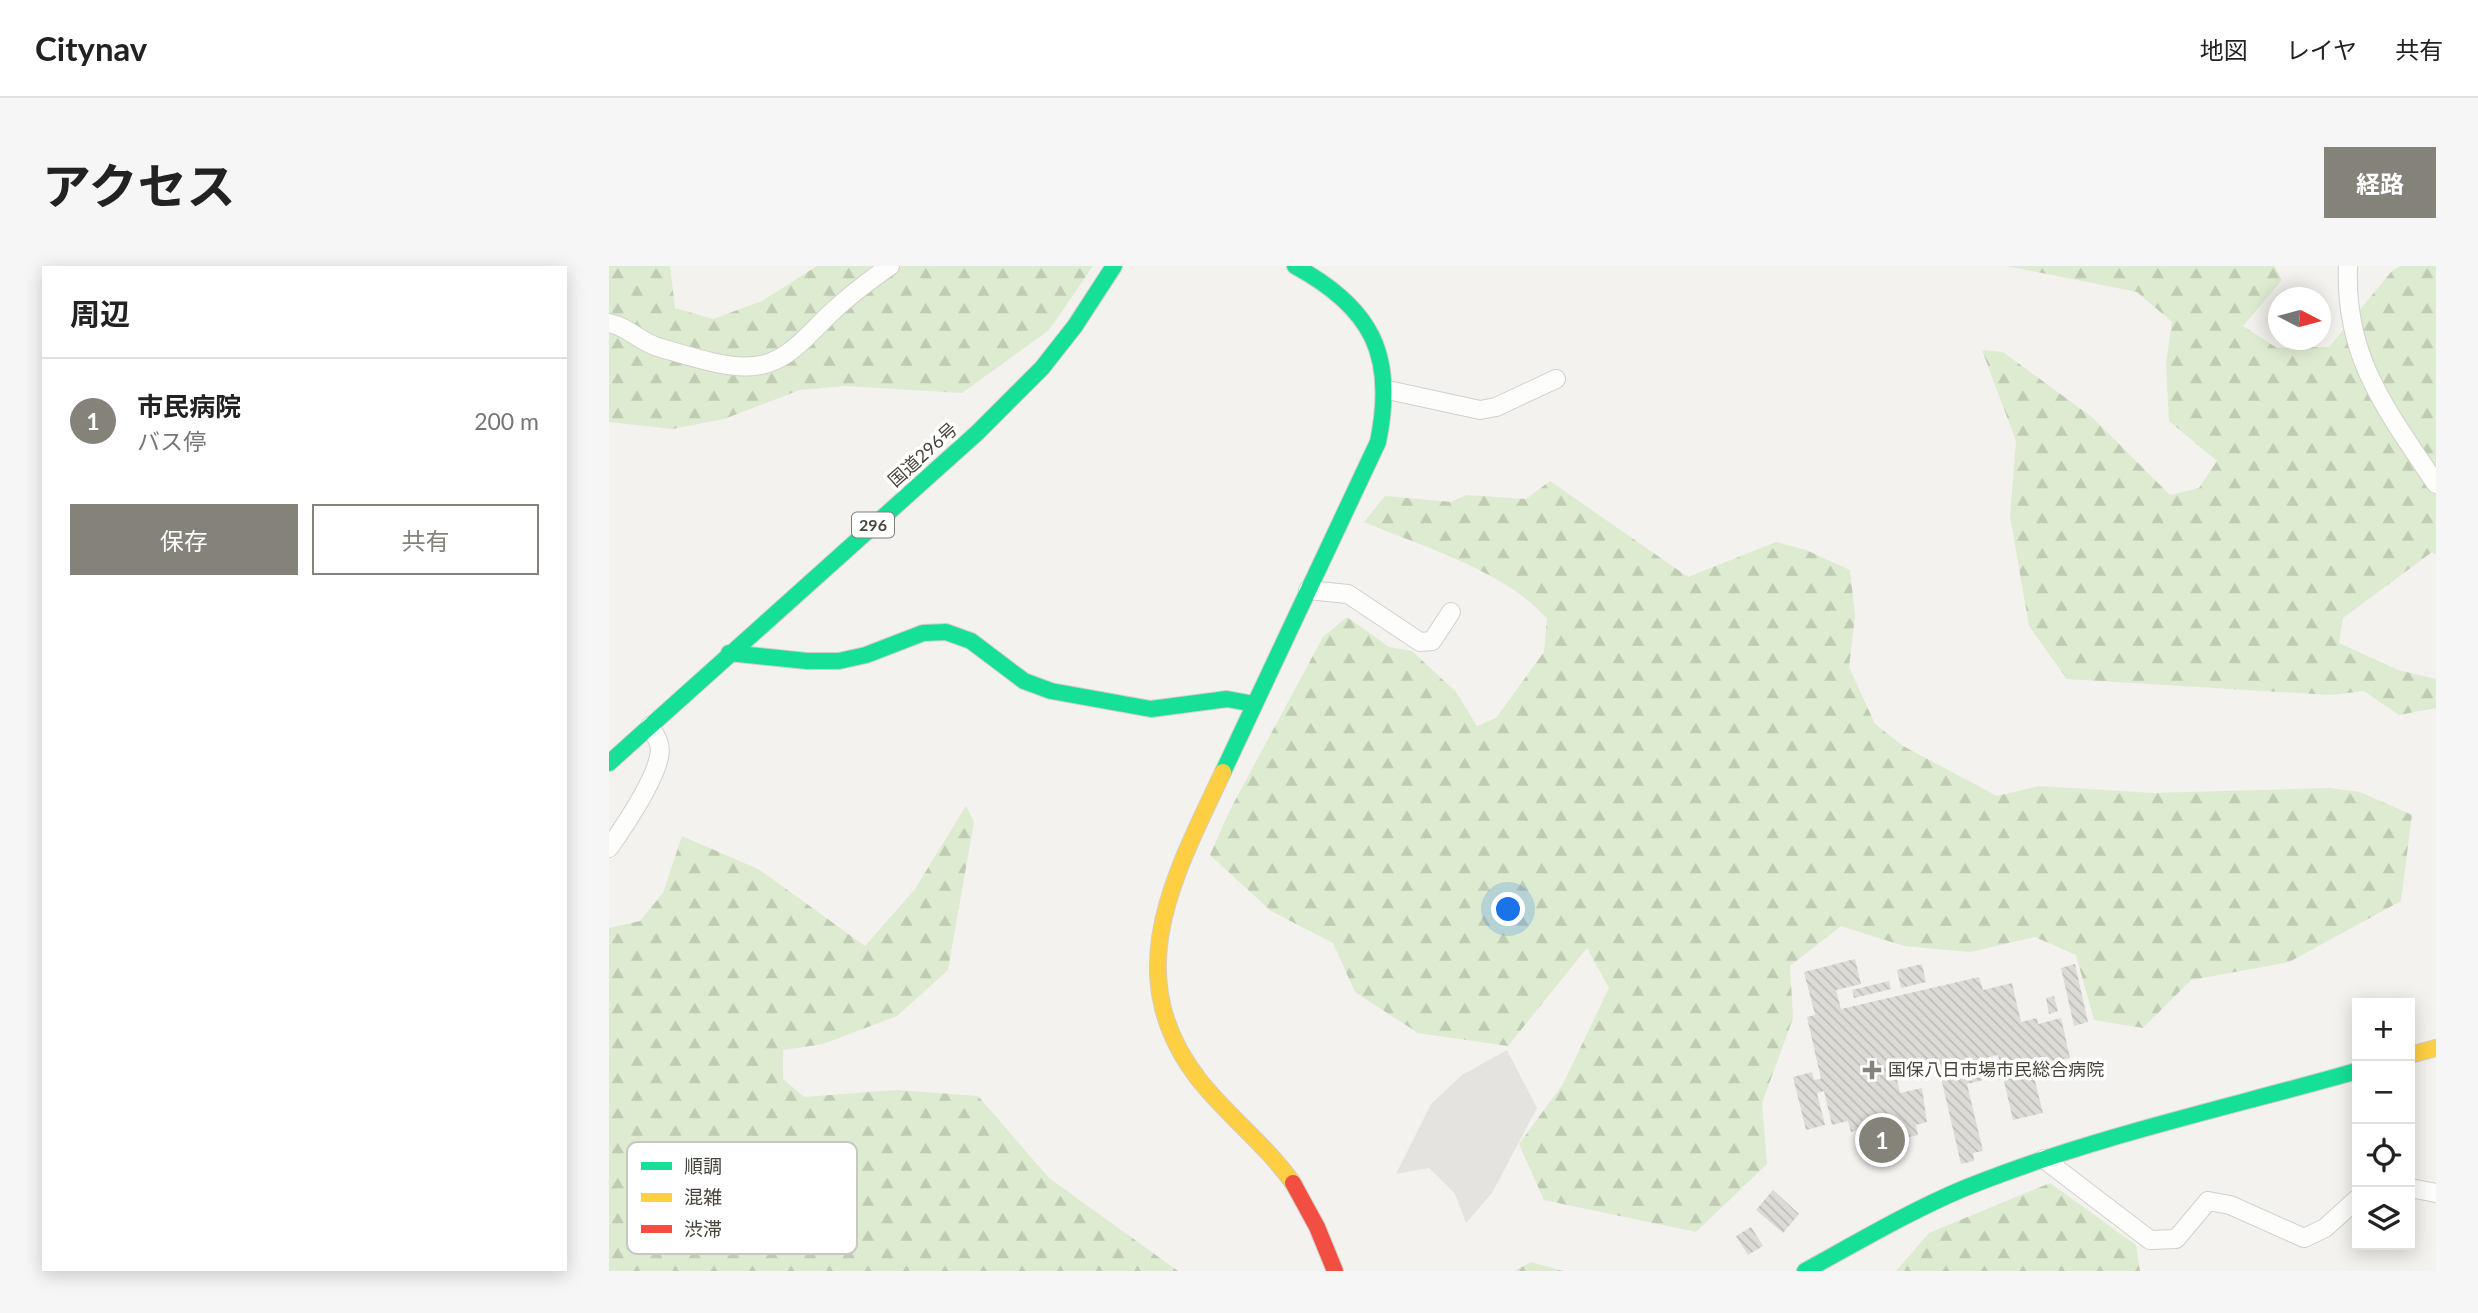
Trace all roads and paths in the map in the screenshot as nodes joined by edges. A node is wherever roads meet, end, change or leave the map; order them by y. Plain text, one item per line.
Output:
1 (890, 266) edge
2 (1114, 266) edge
3 (1295, 266) edge
4 (2348, 266) edge
5 (609, 323) edge
6 (1556, 379) dead end
7 (1388, 390) junction
8 (2436, 484) edge
9 (1308, 590) junction
10 (1451, 612) dead end
11 (729, 653) junction
12 (1254, 704) junction
13 (650, 726) junction
14 (609, 763) edge
15 (609, 848) edge
16 (2436, 1048) edge
17 (2415, 1054) edge
18 (2352, 1072) edge
19 (2044, 1160) junction
20 (2415, 1189) edge
21 (2436, 1193) edge
22 (2352, 1204) edge
23 (1335, 1271) edge
24 (1805, 1271) edge

1 - 5 street
2 - 11 main road, 国道296号 / 296
3 - 7 main road
4 - 8 street
6 - 7 street
7 - 9 main road
9 - 10 street
9 - 12 main road
11 - 12 main road
11 - 13 main road, 国道296号 / 296
12 - 23 main road
13 - 14 main road, 国道296号 / 296
13 - 15 street
16 - 17 main road
18 - 19 main road
19 - 22 street
19 - 24 main road
20 - 21 street

